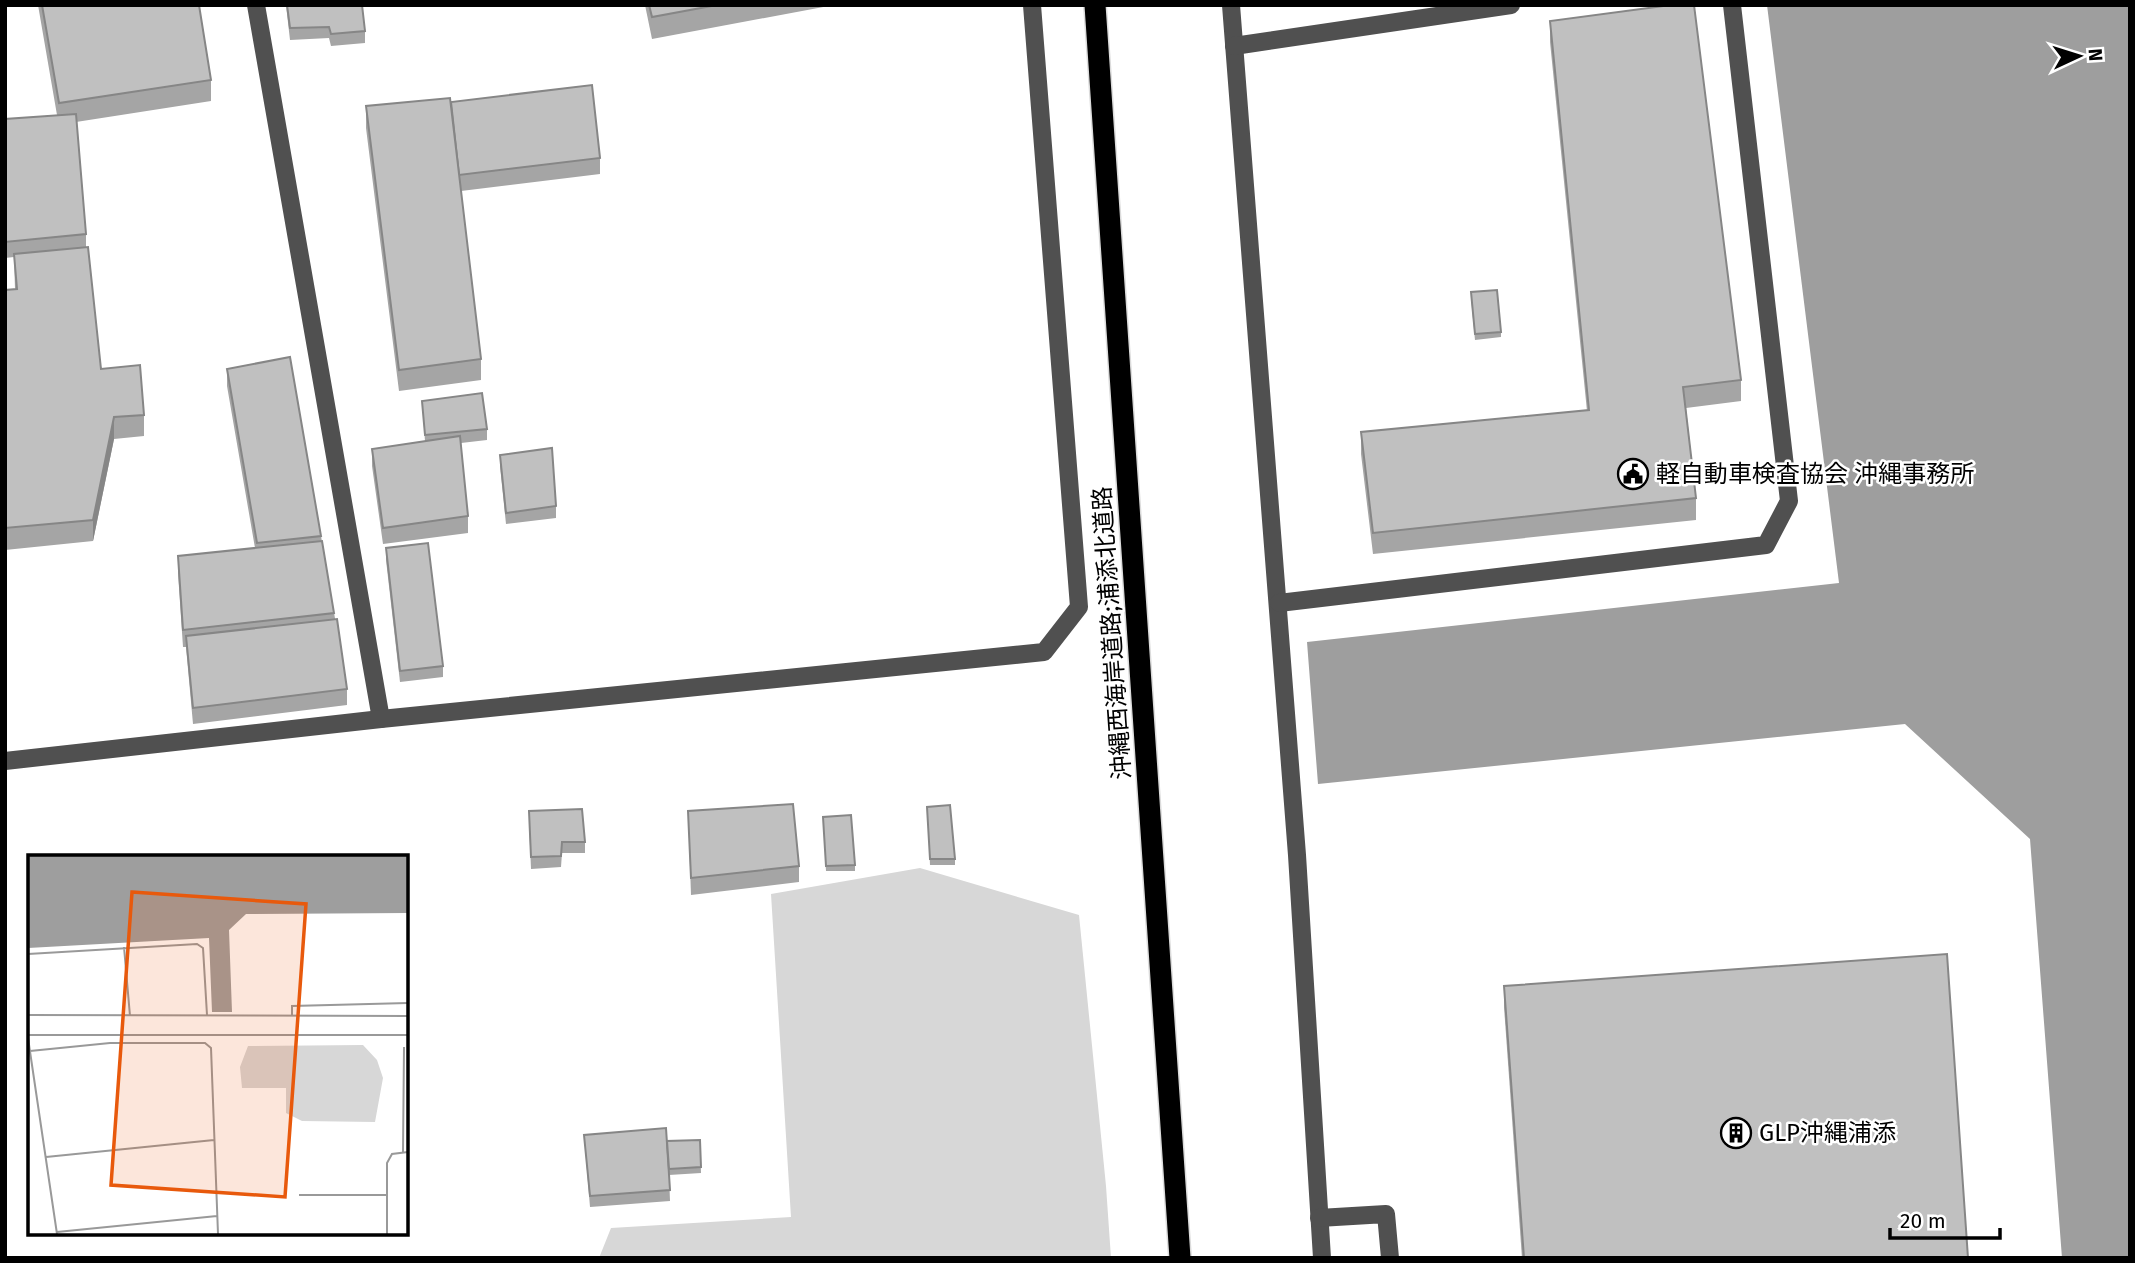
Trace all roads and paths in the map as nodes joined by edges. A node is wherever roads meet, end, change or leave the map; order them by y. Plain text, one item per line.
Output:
1 (256, 5) edge
2 (1032, 5) edge
3 (1095, 5) edge
4 (1231, 5) edge
5 (1511, 5) edge
6 (1732, 5) edge
7 (1234, 46) junction
8 (1279, 603) junction
9 (381, 719) junction
10 (5, 761) edge
11 (1319, 1218) junction
12 (1180, 1258) edge
13 (1322, 1258) edge
14 (1390, 1258) edge

1 - 9 street
2 - 9 street
3 - 12 highway, 沖縄西海岸道路;浦添北道路
4 - 7 street
5 - 7 street
6 - 8 street
7 - 8 street
8 - 11 street
9 - 10 street
11 - 13 street
11 - 14 street

